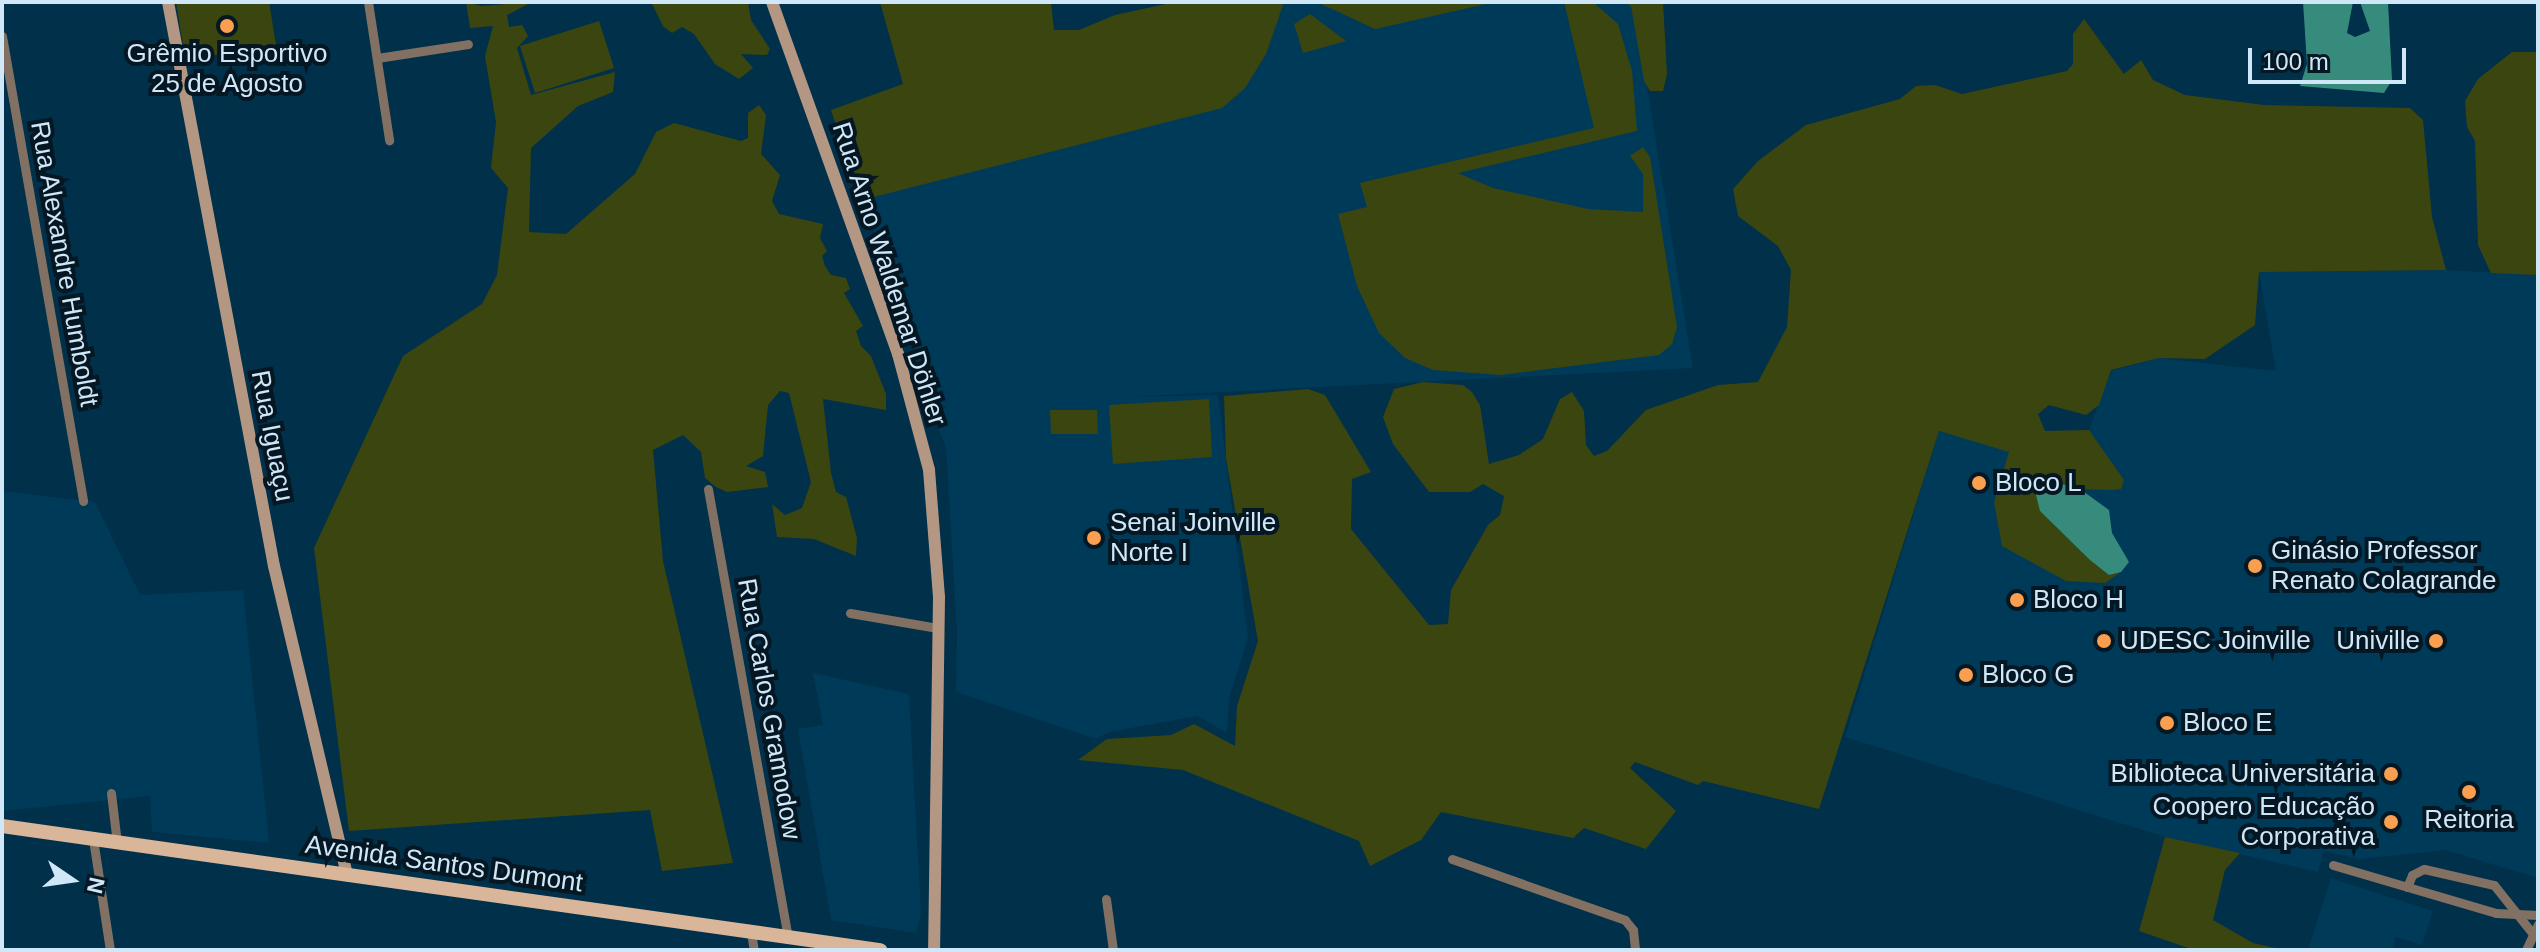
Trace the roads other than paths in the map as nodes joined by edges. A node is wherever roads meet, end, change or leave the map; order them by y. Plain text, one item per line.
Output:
1 (168, 2) edge
2 (368, 2) edge
3 (772, 2) edge
4 (2, 36) edge
5 (468, 44) dead end
6 (377, 58) junction
7 (389, 140) dead end
8 (708, 489) dead end
9 (83, 501) dead end
10 (850, 613) dead end
11 (938, 628) junction
12 (111, 793) dead end
13 (2, 826) edge
14 (93, 839) junction
15 (117, 843) junction
16 (1452, 859) dead end
17 (2333, 865) dead end
18 (347, 875) junction
19 (2407, 887) junction
20 (1106, 899) dead end
21 (2538, 915) edge
22 (2519, 916) junction
23 (2538, 924) edge
24 (751, 932) junction
25 (2533, 934) junction
26 (788, 937) junction
27 (110, 950) edge
28 (754, 950) edge
29 (880, 950) edge
30 (934, 950) edge
31 (1113, 950) edge
32 (1635, 950) edge
33 (2526, 950) edge

1 - 18 main road, Rua Iguaçu
2 - 6 street
3 - 11 main road, Rua Arno Waldemar Döhler
4 - 9 street, Rua Alexandre Humboldt
5 - 6 street
6 - 7 street
8 - 26 street, Rua Carlos Gramodow
10 - 11 street
11 - 30 main road, Rua Arno Waldemar Döhler
12 - 15 street
13 - 14 main road, Avenida Santos Dumont
14 - 15 main road, Avenida Santos Dumont
14 - 27 street
15 - 18 main road, Avenida Santos Dumont
16 - 32 street
17 - 19 street
18 - 24 main road, Avenida Santos Dumont
19 - 22 street
19 - 22 street
20 - 31 street
21 - 22 street
22 - 25 street
23 - 25 street
24 - 26 main road, Avenida Santos Dumont
24 - 28 street
25 - 33 street
26 - 29 main road, Avenida Santos Dumont

